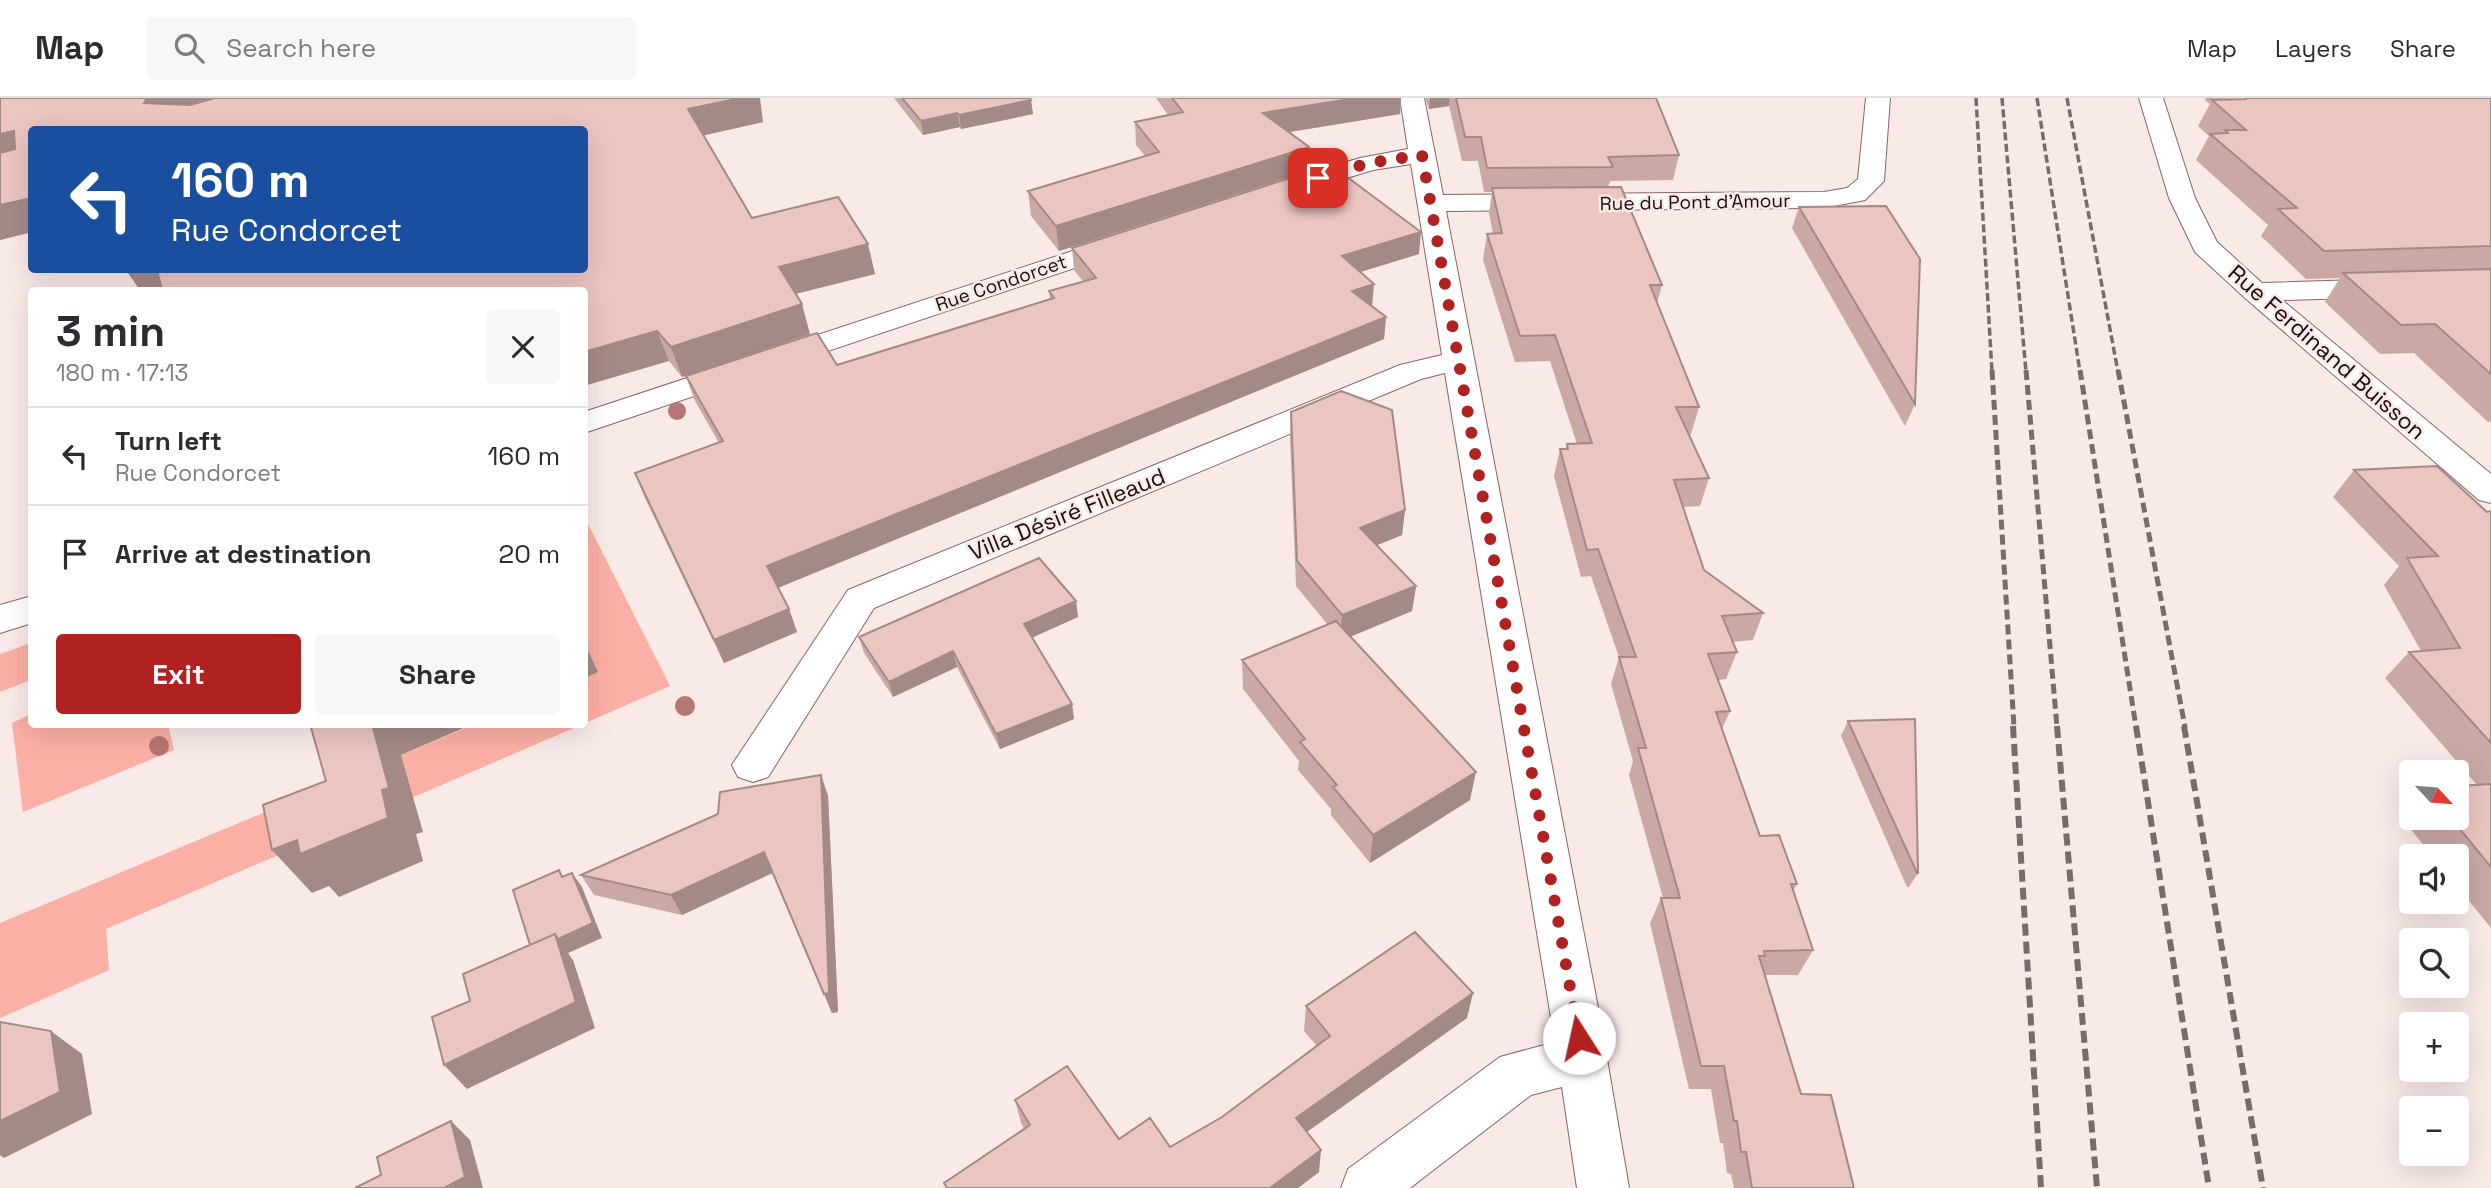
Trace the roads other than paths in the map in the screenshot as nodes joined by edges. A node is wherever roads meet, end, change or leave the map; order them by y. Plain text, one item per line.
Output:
1 (1412, 98) edge
2 (1878, 98) edge
3 (2151, 98) edge
4 (1422, 155) junction
5 (1268, 194) edge
6 (1430, 203) junction
7 (1151, 233) edge
8 (2491, 285) edge
9 (2255, 292) junction
10 (1458, 361) junction
11 (588, 422) edge
12 (2491, 492) edge
13 (28, 609) edge
14 (0, 619) edge
15 (753, 765) dead end
16 (1583, 1059) junction
17 (1367, 1188) edge
18 (1603, 1188) edge

1 - 4 street
2 - 6 street, Rue du Pont d'Amour
3 - 9 street, Rue Ferdinand Buisson
4 - 5 street
4 - 6 street
6 - 10 street
7 - 11 street, Rue Condorcet
8 - 9 street
9 - 12 street, Rue Ferdinand Buisson
10 - 15 street, Villa Désiré Filleaud
10 - 16 street
13 - 14 street
16 - 17 street
16 - 18 street

